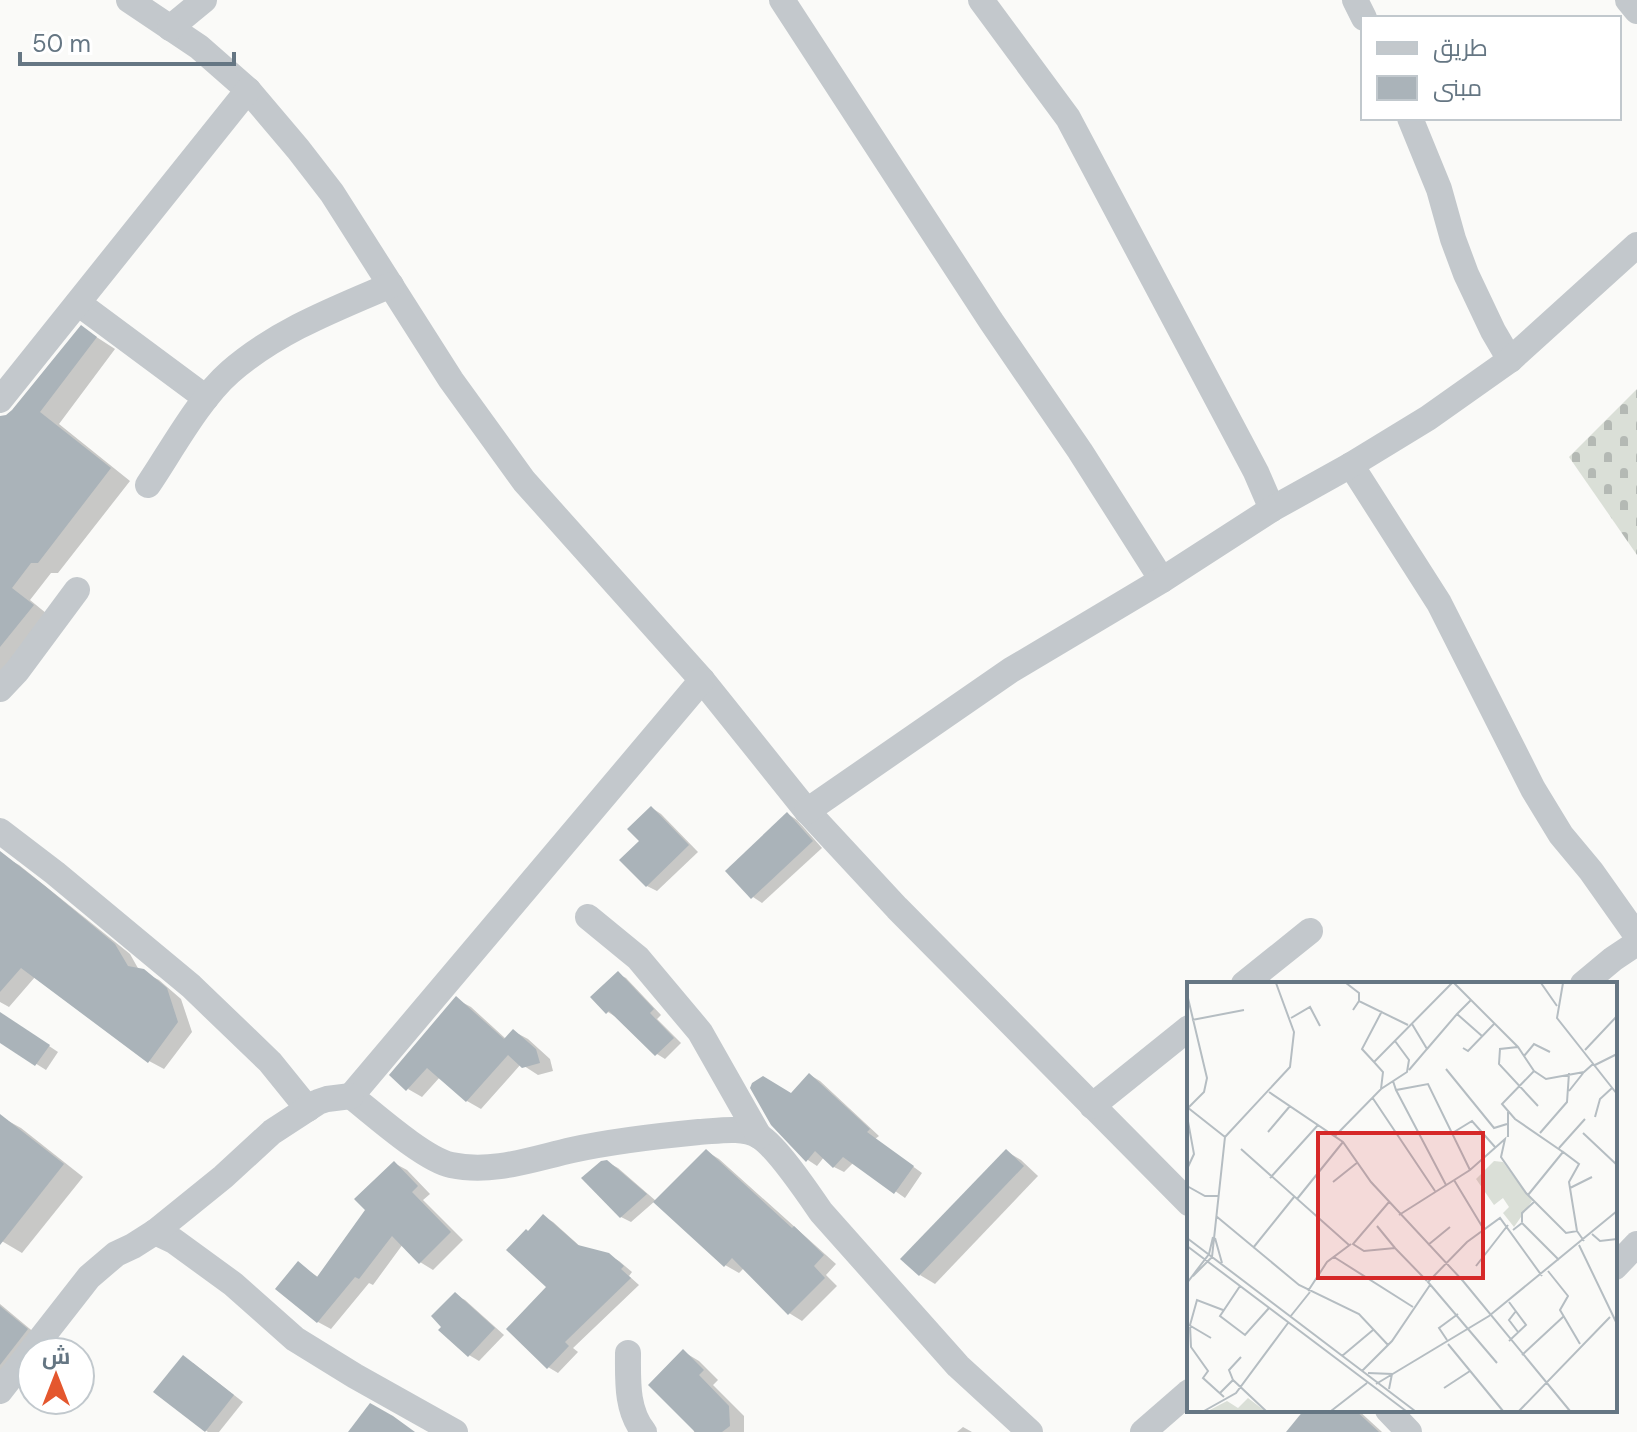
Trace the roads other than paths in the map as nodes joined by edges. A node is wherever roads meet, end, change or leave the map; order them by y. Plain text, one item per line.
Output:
1 (129, 0) edge
2 (204, 0) edge
3 (782, 0) edge
4 (981, 0) edge
5 (1628, 0) edge
6 (1637, 11) edge
7 (170, 28) junction
8 (248, 90) junction
9 (1411, 120) edge
10 (1637, 245) edge
11 (391, 285) junction
12 (78, 303) junction
13 (1510, 360) junction
14 (206, 398) junction
15 (0, 400) edge
16 (1351, 465) junction
17 (148, 485) dead end
18 (1272, 509) junction
19 (1162, 580) junction
20 (77, 590) dead end
21 (702, 680) junction
22 (0, 689) edge
23 (807, 811) junction
24 (0, 831) edge
25 (588, 917) dead end
26 (1310, 931) dead end
27 (1637, 936) edge
28 (1637, 943) edge
29 (1246, 982) edge
30 (1585, 982) edge
31 (1187, 1030) edge
32 (351, 1096) junction
33 (1092, 1106) junction
34 (308, 1109) junction
35 (759, 1136) junction
36 (1187, 1201) edge
37 (155, 1232) junction
38 (1637, 1244) edge
39 (1617, 1265) edge
40 (628, 1353) dead end
41 (0, 1391) edge
42 (1187, 1394) edge
43 (1390, 1412) edge
44 (455, 1432) edge
45 (644, 1432) edge
46 (1030, 1432) edge
47 (1143, 1432) edge
48 (1409, 1432) edge

1 - 7 street
2 - 7 street
3 - 19 street
4 - 18 street
5 - 6 street
7 - 8 street
8 - 11 street
8 - 12 street
9 - 13 street
10 - 13 street
11 - 14 street
11 - 21 street
12 - 14 street
12 - 15 street
13 - 16 street
14 - 17 street
16 - 18 street
16 - 27 street
18 - 19 street
19 - 23 street
20 - 22 street
21 - 23 street
21 - 32 street
23 - 33 street
24 - 34 street
25 - 35 street
26 - 29 street
28 - 30 street
31 - 33 street
32 - 34 street
32 - 35 street
33 - 36 street
34 - 37 street
35 - 46 street
37 - 41 street
37 - 44 street
38 - 39 street
40 - 45 street
42 - 47 street
43 - 48 street

